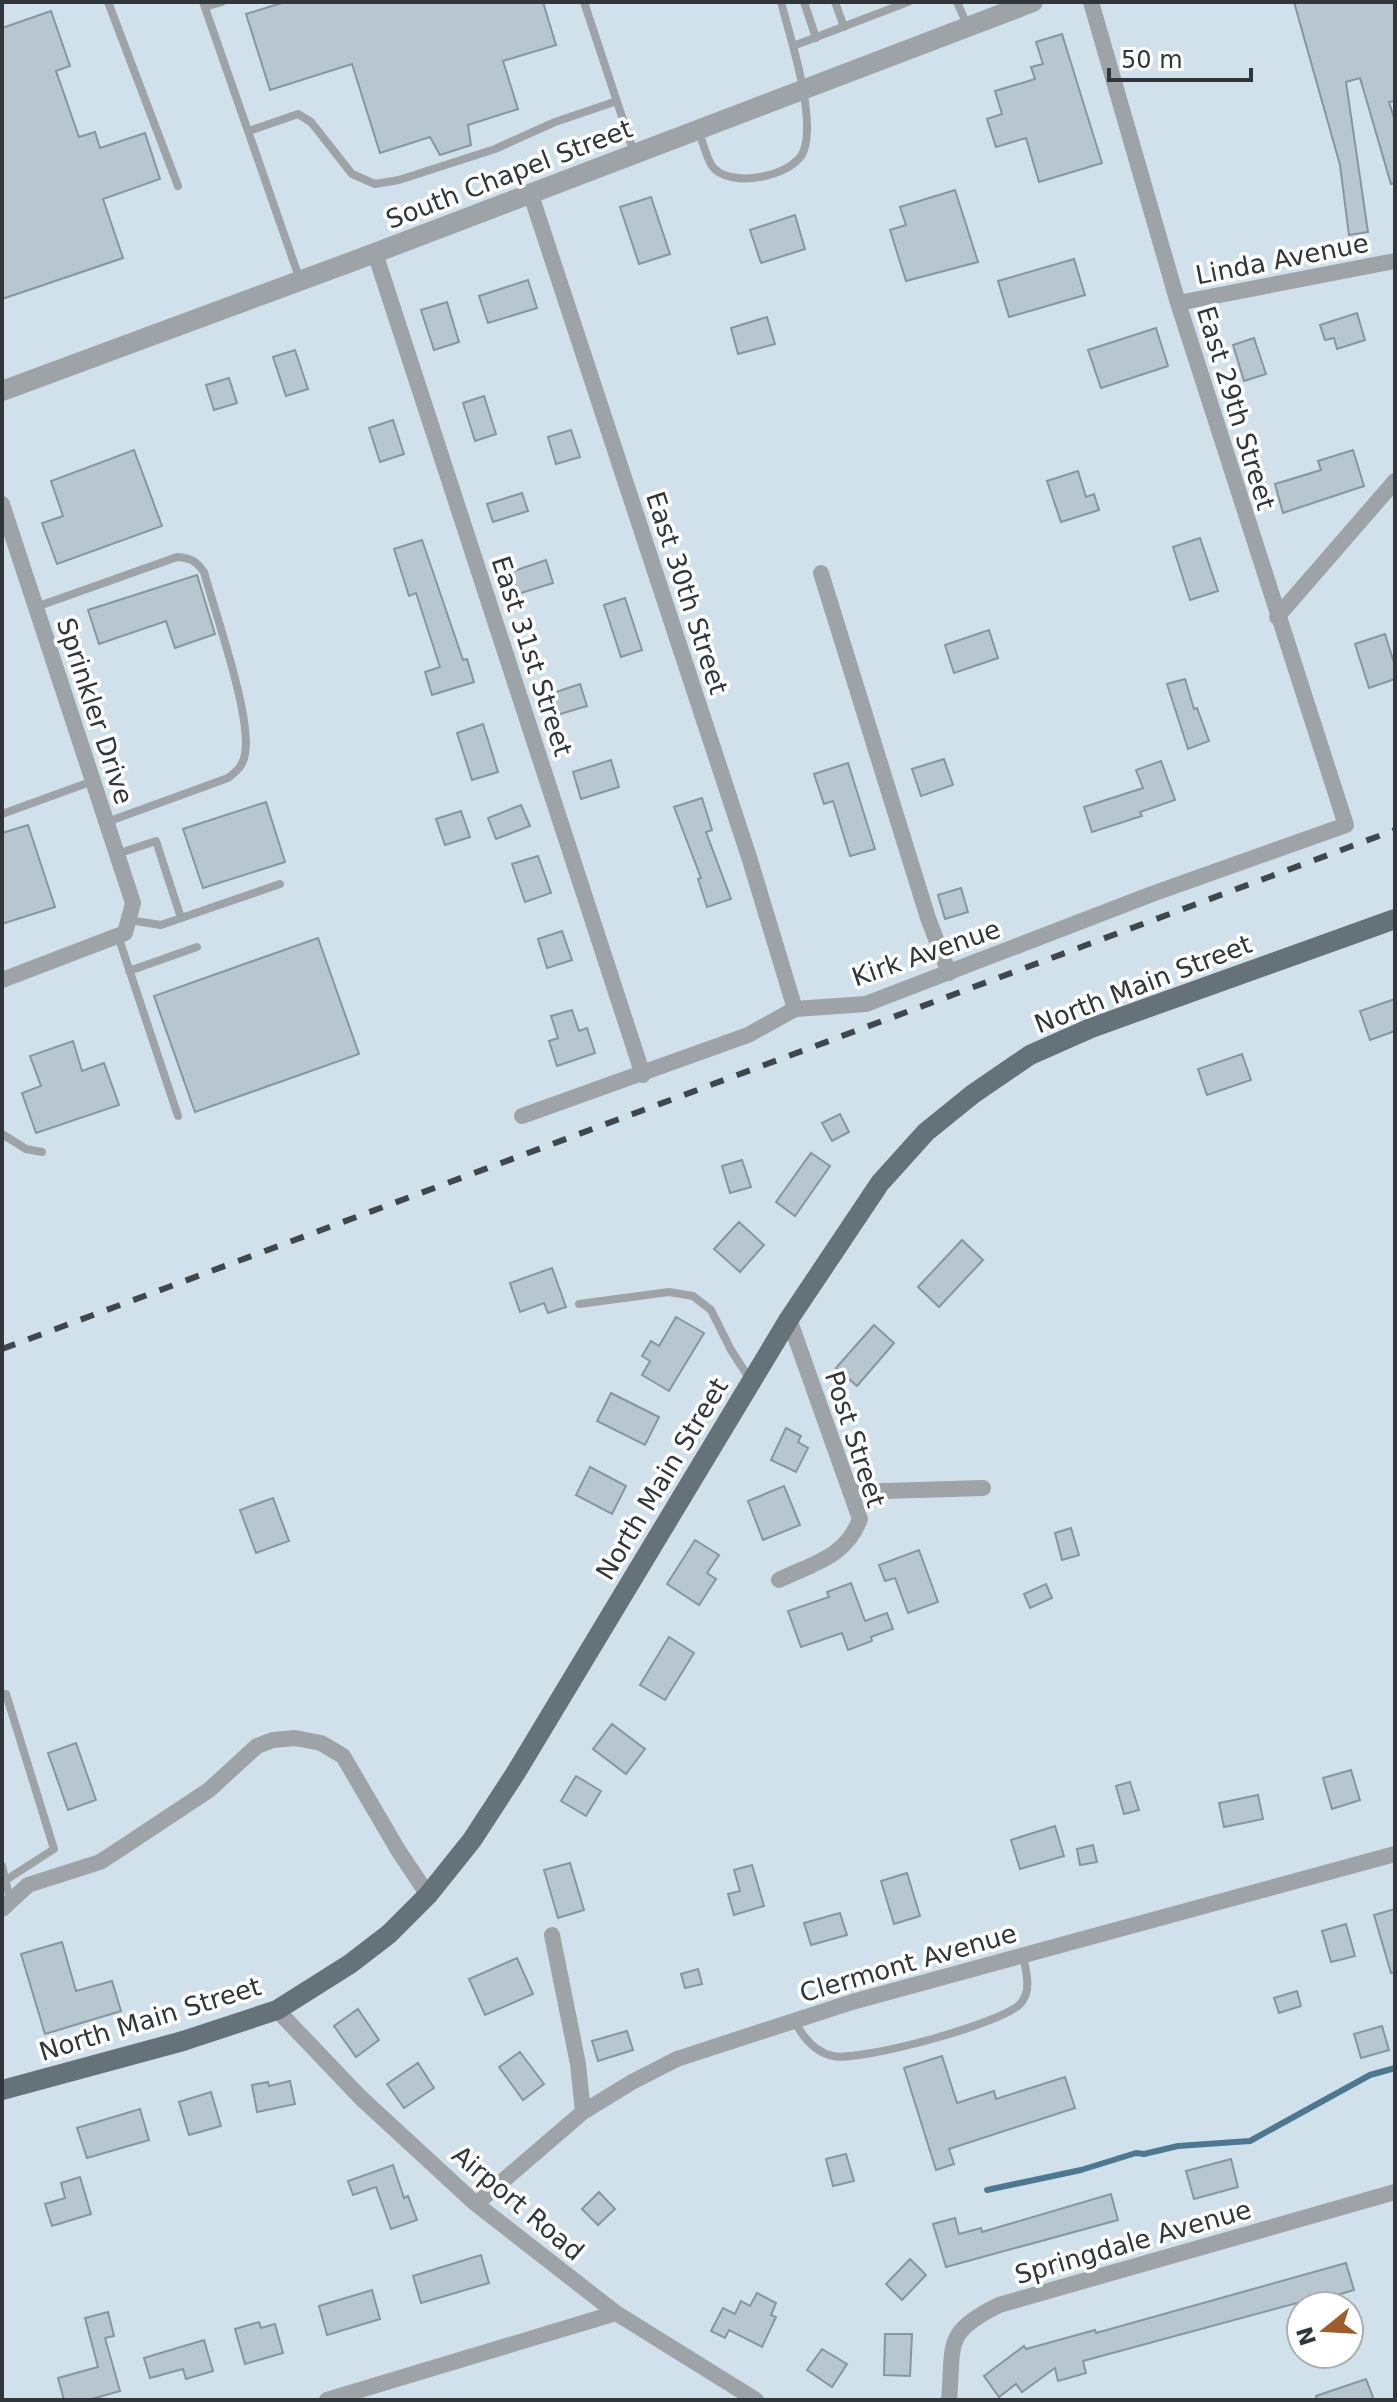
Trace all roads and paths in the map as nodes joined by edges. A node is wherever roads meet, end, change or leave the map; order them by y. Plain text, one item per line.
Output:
1 (108, 2) edge
2 (222, 2) edge
3 (584, 2) edge
4 (781, 2) edge
5 (804, 2) edge
6 (835, 2) edge
7 (957, 2) edge
8 (1033, 2) edge
9 (1091, 2) edge
10 (904, 3) edge
11 (204, 5) edge
12 (844, 27) junction
13 (968, 27) junction
14 (816, 38) junction
15 (793, 46) junction
16 (805, 90) junction
17 (617, 101) junction
18 (698, 130) junction
19 (249, 131) junction
20 (634, 154) junction
21 (178, 186) dead end
22 (530, 192) junction
23 (375, 253) junction
24 (1395, 261) edge
25 (300, 280) junction
26 (1178, 303) junction
27 (2, 391) edge
28 (1395, 481) edge
29 (2, 504) edge
30 (821, 573) dead end
31 (36, 607) junction
32 (1277, 617) junction
33 (93, 781) junction
34 (2, 814) edge
35 (106, 822) junction
36 (1346, 825) joint
37 (117, 854) junction
38 (280, 884) dead end
39 (181, 918) junction
40 (1395, 919) edge
41 (124, 929) junction
42 (197, 947) dead end
43 (129, 971) junction
44 (949, 973) junction
45 (2, 980) edge
46 (795, 1009) junction
47 (643, 1075) junction
48 (178, 1116) dead end
49 (522, 1116) dead end
50 (2, 1134) edge
51 (42, 1152) dead end
52 (579, 1304) dead end
53 (789, 1319) junction
54 (752, 1381) junction
55 (983, 1488) dead end
56 (852, 1492) junction
57 (779, 1580) dead end
58 (2, 1694) edge
59 (1395, 1854) edge
60 (2, 1866) edge
61 (6, 1880) junction
62 (428, 1895) junction
63 (6, 1905) edge
64 (552, 1935) dead end
65 (1023, 1956) junction
66 (277, 2010) junction
67 (794, 2020) junction
68 (2, 2090) edge
69 (583, 2112) junction
70 (1395, 2192) edge
71 (476, 2204) junction
72 (616, 2313) junction
73 (327, 2400) edge
74 (756, 2400) edge
75 (949, 2400) edge

1 - 21 lane
2 - 11 lane
3 - 17 lane
4 - 15 lane
5 - 14 lane
6 - 12 lane
7 - 13 lane
8 - 13 street, South Chapel Street
9 - 26 street, East 29th Street
10 - 12 lane
11 - 19 lane
12 - 14 lane
13 - 16 street, South Chapel Street
14 - 15 lane
15 - 16 lane
16 - 18 street, South Chapel Street
16 - 18 lane
17 - 19 lane
17 - 20 lane
18 - 20 street, South Chapel Street
19 - 25 lane
20 - 22 street, South Chapel Street
22 - 23 street, South Chapel Street
22 - 46 street, East 30th Street
23 - 25 street, South Chapel Street
23 - 47 street, East 31st Street
24 - 26 street, Linda Avenue
25 - 27 street, South Chapel Street
26 - 32 street, East 29th Street
28 - 32 street
29 - 31 street, Sprinkler Drive
30 - 44 street
31 - 33 street, Sprinkler Drive
31 - 35 lane
32 - 36 street, East 29th Street
33 - 34 lane
33 - 35 street, Sprinkler Drive
35 - 37 street, Sprinkler Drive
36 - 44 street, Kirk Avenue
37 - 39 lane
37 - 41 street, Sprinkler Drive
38 - 39 lane
39 - 41 lane
40 - 53 main road, North Main Street
41 - 43 lane
41 - 45 street
42 - 43 lane
43 - 48 lane
44 - 46 street, Kirk Avenue
46 - 47 street, Kirk Avenue
47 - 49 street, Kirk Avenue
50 - 51 lane
52 - 54 lane
53 - 54 main road, North Main Street
53 - 56 street, Post Street
54 - 62 main road, North Main Street
55 - 56 street
56 - 57 street, Post Street
58 - 61 lane
59 - 65 street, Clermont Avenue
60 - 61 lane
61 - 63 lane
62 - 63 street
62 - 66 main road, North Main Street
64 - 69 street
65 - 67 street, Clermont Avenue
65 - 67 lane
66 - 68 main road, North Main Street
66 - 71 street, Airport Road
67 - 69 street, Clermont Avenue
69 - 71 street, Clermont Avenue
70 - 75 street, Springdale Avenue
71 - 72 street, Airport Road
72 - 73 street
72 - 74 street, Airport Road

